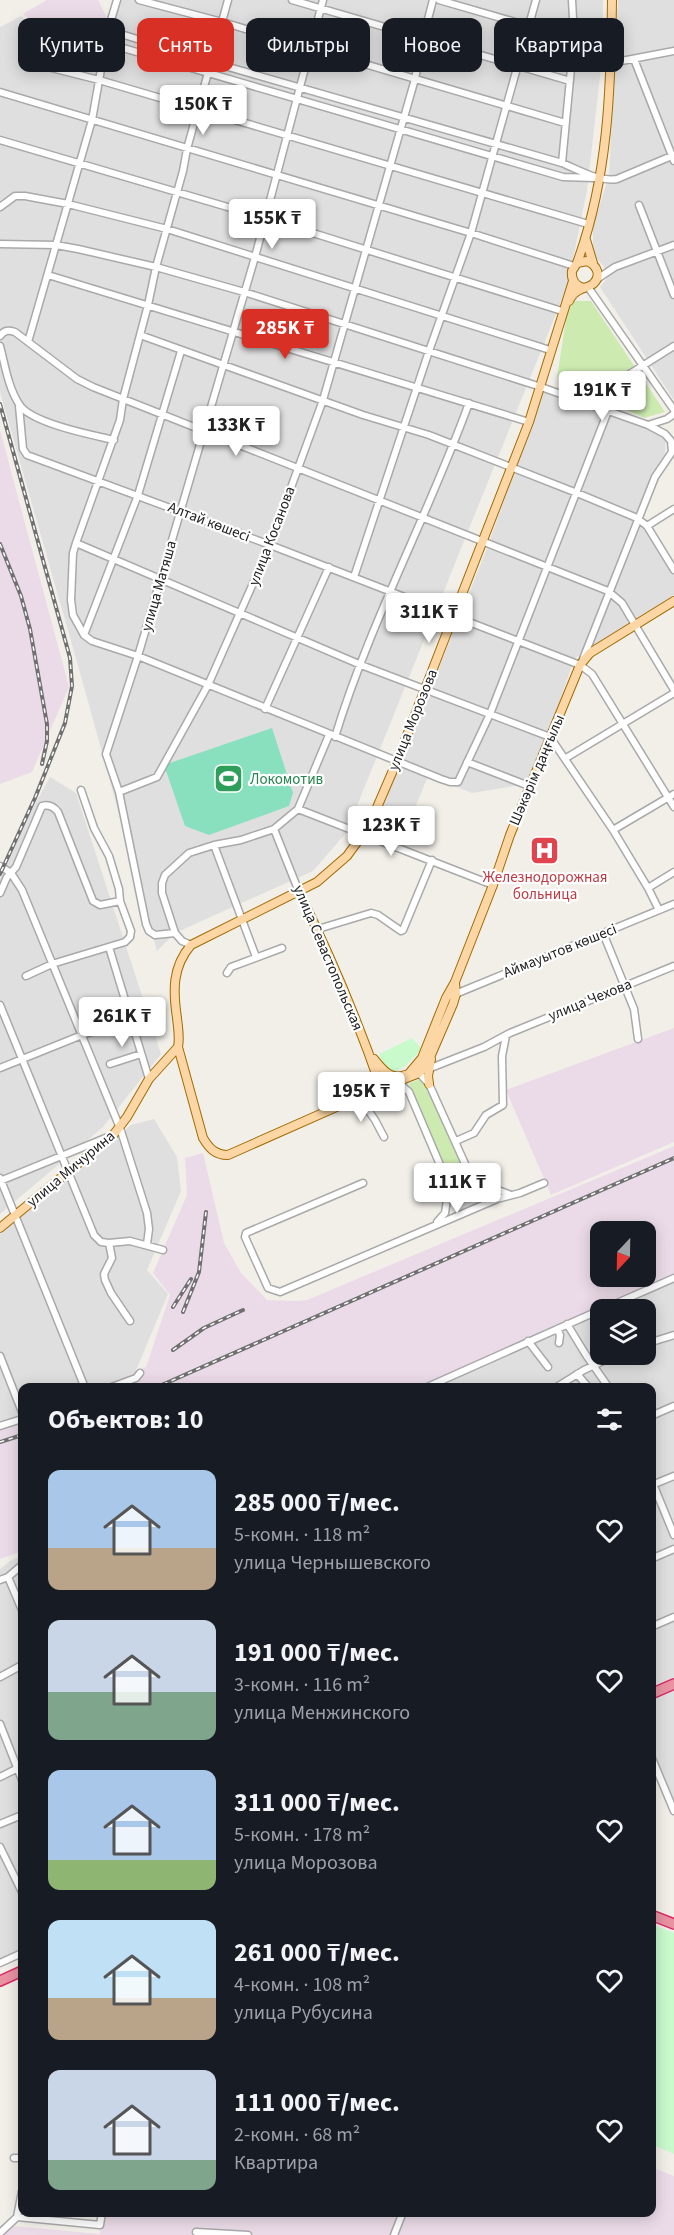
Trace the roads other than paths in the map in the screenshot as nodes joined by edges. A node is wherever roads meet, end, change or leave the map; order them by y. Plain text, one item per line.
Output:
1 (117, 0) edge
2 (139, 0) edge
3 (228, 0) edge
4 (292, 0) edge
5 (323, 0) edge
6 (433, 0) edge
7 (439, 0) edge
8 (536, 0) edge
9 (572, 0) edge
10 (612, 0) edge
11 (321, 8) junction
12 (112, 18) edge
13 (207, 18) edge
14 (223, 18) edge
15 (319, 18) edge
16 (428, 18) edge
17 (501, 18) edge
18 (531, 18) edge
19 (573, 18) edge
20 (612, 18) edge
21 (382, 26) edge
22 (125, 49) edge
23 (674, 51) edge
24 (634, 58) junction
25 (624, 60) edge
26 (370, 66) edge
27 (234, 68) edge
28 (67, 72) edge
29 (101, 72) edge
30 (304, 72) edge
31 (416, 72) edge
32 (516, 72) edge
33 (539, 72) edge
34 (570, 72) edge
35 (610, 72) edge
36 (208, 74) junction
37 (415, 79) junction
38 (99, 80) junction
39 (570, 81) junction
40 (300, 87) junction
41 (3, 93) edge
42 (297, 99) junction
43 (506, 106) junction
44 (197, 109) junction
45 (404, 117) junction
46 (92, 120) junction
47 (565, 123) junction
48 (400, 129) junction
49 (288, 135) junction
50 (0, 140) edge
51 (496, 145) junction
52 (187, 149) junction
53 (493, 157) junction
54 (673, 157) edge
55 (80, 163) junction
56 (562, 163) junction
57 (390, 165) junction
58 (277, 175) junction
59 (600, 178) junction
60 (177, 192) junction
61 (483, 193) junction
62 (68, 204) junction
63 (639, 205) dead end
64 (378, 206) junction
65 (0, 207) edge
66 (266, 218) junction
67 (588, 224) junction
68 (167, 229) junction
69 (471, 233) junction
70 (586, 239) junction
71 (0, 244) edge
72 (56, 245) junction
73 (674, 245) edge
74 (365, 249) junction
75 (658, 252) junction
76 (255, 257) junction
77 (593, 263) junction
78 (575, 265) junction
79 (156, 267) junction
80 (48, 275) junction
81 (454, 278) junction
82 (597, 279) junction
83 (573, 280) junction
84 (586, 287) junction
85 (354, 288) junction
86 (244, 292) junction
87 (674, 295) edge
88 (148, 305) junction
89 (563, 309) junction
90 (442, 316) junction
91 (344, 324) junction
92 (232, 331) junction
93 (140, 335) junction
94 (0, 336) edge
95 (28, 342) junction
96 (0, 346) edge
97 (674, 346) edge
98 (550, 350) junction
99 (181, 351) junction
100 (429, 351) junction
101 (333, 362) junction
102 (643, 365) junction
103 (222, 366) junction
104 (620, 380) dead end
105 (541, 387) junction
106 (417, 388) junction
107 (123, 399) junction
108 (323, 400) junction
109 (468, 404) junction
110 (20, 406) junction
111 (608, 411) junction
112 (674, 412) edge
113 (161, 415) junction
114 (528, 422) junction
115 (648, 425) junction
116 (404, 428) junction
117 (204, 431) junction
118 (114, 440) junction
119 (453, 445) junction
120 (673, 450) edge
121 (512, 467) junction
122 (297, 469) junction
123 (99, 482) junction
124 (577, 493) junction
125 (138, 495) junction
126 (380, 501) junction
127 (674, 509) edge
128 (181, 511) junction
129 (423, 518) junction
130 (637, 518) junction
131 (647, 526) junction
132 (482, 541) junction
133 (75, 543) junction
134 (270, 545) junction
135 (113, 559) junction
136 (328, 567) junction
137 (547, 567) junction
138 (674, 570) edge
139 (354, 577) junction
140 (160, 580) junction
141 (391, 591) junction
142 (608, 591) junction
143 (674, 601) edge
144 (240, 614) junction
145 (453, 615) junction
146 (635, 626) junction
147 (84, 635) junction
148 (297, 639) junction
149 (519, 642) junction
150 (138, 656) junction
151 (361, 665) junction
152 (580, 665) junction
153 (208, 685) junction
154 (425, 689) junction
155 (674, 691) edge
156 (265, 709) junction
157 (490, 714) junction
158 (622, 723) junction
159 (332, 736) junction
160 (550, 737) junction
161 (566, 758) junction
162 (397, 761) junction
163 (467, 762) junction
164 (529, 786) junction
165 (81, 790) dead end
166 (119, 792) junction
167 (671, 795) edge
168 (674, 807) edge
169 (298, 809) junction
170 (274, 829) junction
171 (613, 830) junction
172 (364, 834) junction
173 (214, 845) junction
174 (432, 860) junction
175 (0, 866) edge
176 (674, 872) edge
177 (11, 873) junction
178 (493, 885) junction
179 (648, 888) junction
180 (299, 892) junction
181 (0, 893) edge
182 (120, 901) junction
183 (674, 904) edge
184 (659, 910) junction
185 (242, 919) junction
186 (318, 929) junction
187 (175, 933) junction
188 (603, 933) junction
189 (191, 945) junction
190 (110, 946) junction
191 (282, 948) dead end
192 (256, 957) junction
193 (52, 964) junction
194 (674, 966) edge
195 (227, 973) dead end
196 (26, 976) dead end
197 (455, 982) junction
198 (625, 986) junction
199 (456, 994) junction
200 (446, 998) junction
201 (0, 1005) edge
202 (130, 1020) junction
203 (82, 1035) junction
204 (506, 1035) junction
205 (639, 1039) dead end
206 (178, 1047) junction
207 (432, 1053) junction
208 (141, 1054) junction
209 (370, 1055) junction
210 (22, 1059) junction
211 (110, 1064) dead end
212 (0, 1068) edge
213 (429, 1069) junction
214 (419, 1073) junction
215 (408, 1075) junction
216 (149, 1079) junction
217 (398, 1082) junction
218 (429, 1084) junction
219 (381, 1088) junction
220 (409, 1092) junction
221 (359, 1097) junction
222 (117, 1131) junction
223 (384, 1137) dead end
224 (456, 1141) junction
225 (62, 1155) junction
226 (68, 1173) junction
227 (471, 1177) junction
228 (0, 1179) edge
229 (363, 1183) dead end
230 (544, 1183) dead end
231 (449, 1186) junction
232 (512, 1195) junction
233 (15, 1216) junction
234 (432, 1227) junction
235 (0, 1228) edge
236 (109, 1243) junction
237 (147, 1245) junction
238 (163, 1250) dead end
239 (674, 1280) edge
240 (628, 1299) edge
241 (590, 1315) edge
242 (130, 1321) dead end
243 (567, 1324) junction
244 (557, 1329) junction
245 (674, 1335) edge
246 (528, 1341) junction
247 (656, 1341) edge
248 (559, 1343) dead end
249 (0, 1356) edge
250 (590, 1360) edge
251 (593, 1365) joint
252 (548, 1367) dead end
253 (140, 1373) dead end
254 (578, 1374) junction
255 (83, 1383) edge
256 (122, 1383) edge
257 (439, 1383) edge
258 (563, 1383) edge
259 (585, 1383) edge
260 (606, 1383) edge
261 (18, 1402) edge
262 (674, 1406) edge
263 (656, 1414) edge
264 (18, 1420) edge
265 (0, 1426) edge
266 (674, 1476) edge
267 (656, 1482) edge
268 (656, 1492) edge
269 (674, 1535) edge
270 (674, 1549) edge
271 (656, 1557) edge
272 (18, 1569) edge
273 (8, 1578) junction
274 (0, 1580) edge
275 (18, 1601) edge
276 (674, 1617) edge
277 (656, 1625) edge
278 (18, 1667) edge
279 (0, 1677) edge
280 (674, 1684) edge
281 (656, 1692) edge
282 (0, 1724) edge
283 (18, 1763) edge
284 (18, 1768) edge
285 (656, 1768) edge
286 (0, 1777) edge
287 (674, 1811) edge
288 (18, 1817) edge
289 (0, 1824) edge
290 (0, 1846) edge
291 (18, 1884) edge
292 (656, 1917) edge
293 (674, 1924) edge
294 (18, 1955) edge
295 (0, 1963) edge
296 (18, 1973) edge
297 (0, 1981) edge
298 (14, 2158) dead end
299 (18, 2158) edge
300 (18, 2212) edge
301 (17, 2217) junction
302 (101, 2217) edge
303 (401, 2217) edge
304 (196, 2232) dead end
305 (0, 2233) edge
306 (248, 2235) edge
307 (394, 2235) edge

1 - 12 street
2 - 13 street
3 - 14 street
4 - 11 street
5 - 11 street, улица Матяша
6 - 16 street, улица Косанова
7 - 17 street
8 - 18 street
9 - 19 street
10 - 20 main road
11 - 15 street, улица Матяша
11 - 21 street
22 - 36 street
23 - 24 street
24 - 25 street
24 - 54 street
26 - 37 street
27 - 40 street
28 - 38 street
29 - 38 street
30 - 40 street, улица Матяша
31 - 37 street, улица Косанова
32 - 43 street
33 - 39 street
34 - 39 street
35 - 59 main road
36 - 42 street
36 - 44 street
37 - 43 street
37 - 45 street, улица Косанова
38 - 44 street
38 - 46 street
39 - 47 street
40 - 42 street, улица Матяша
40 - 45 street
41 - 46 street
42 - 48 street
42 - 49 street, улица Матяша
43 - 47 street
43 - 51 street
44 - 49 street
44 - 52 street
45 - 48 street, улица Косанова
45 - 51 street
46 - 52 street
46 - 55 street
47 - 56 street
48 - 53 street
48 - 57 street, улица Косанова
49 - 57 street
49 - 58 street, улица Матяша
50 - 55 street
51 - 53 street
51 - 56 street
52 - 58 street
52 - 60 street
53 - 59 street
53 - 61 street
54 - 59 street
55 - 60 street
55 - 62 street
56 - 59 street
57 - 61 street
57 - 64 street, улица Косанова
58 - 64 street
58 - 66 street, улица Матяша
59 - 67 main road
60 - 66 street
60 - 68 street
61 - 67 street
61 - 69 street
62 - 65 street
62 - 68 street
62 - 72 street
63 - 75 street
64 - 69 street
64 - 74 street, улица Косанова
66 - 74 street
66 - 76 street, улица Матяша
67 - 70 main road
68 - 76 street
68 - 79 street
69 - 78 street
69 - 81 street
70 - 77 main road
70 - 78 main road
71 - 72 street
72 - 79 street
72 - 80 street
73 - 75 street
74 - 81 street
74 - 85 street, улица Косанова
75 - 82 street
75 - 87 street
76 - 85 street
76 - 86 street, улица Матяша
77 - 78 main road
77 - 82 main road
78 - 83 main road
79 - 86 street
79 - 88 street
80 - 88 street
80 - 95 street
81 - 89 street
81 - 90 street
82 - 84 main road
83 - 84 main road
83 - 89 main road, улица Морозова
84 - 89 main road, улица Морозова
84 - 102 street
85 - 90 street
85 - 91 street, улица Косанова
86 - 91 street
86 - 92 street, улица Матяша
88 - 92 street
88 - 93 street
89 - 98 main road, улица Морозова
90 - 98 street
90 - 100 street
91 - 100 street
91 - 101 street, улица Косанова
92 - 101 street
92 - 103 street, улица Матяша
93 - 99 street
93 - 107 street
94 - 95 street
95 - 107 street
96 - 110 street
97 - 102 street
98 - 105 main road, улица Морозова
99 - 103 street
99 - 113 street
100 - 105 street
100 - 106 street
101 - 106 street
101 - 108 street, улица Косанова
102 - 104 street
102 - 112 street
103 - 108 street
103 - 117 street, улица Матяша
105 - 111 street
105 - 114 main road, улица Морозова
106 - 109 street
106 - 116 street
107 - 113 street
107 - 118 street
108 - 116 street
108 - 122 street, улица Косанова
109 - 114 street
109 - 119 street
110 - 118 street
110 - 123 street, Алтай көшесі
111 - 115 street
111 - 124 street
112 - 115 street
113 - 117 street
113 - 125 street
114 - 121 main road, улица Морозова
115 - 120 street
116 - 119 street
116 - 126 street
117 - 122 street
117 - 128 street, улица Матяша
118 - 123 street
119 - 121 street
119 - 129 street
120 - 130 street
121 - 124 street
121 - 132 main road, улица Морозова
122 - 126 street
122 - 134 street, улица Косанова
123 - 125 street, Алтай көшесі
123 - 133 street
124 - 130 street
124 - 137 street
125 - 128 street, Алтай көшесі
125 - 135 street
126 - 129 street
126 - 139 street
127 - 131 street
128 - 134 street, Алтай көшесі
128 - 140 street, улица Матяша
129 - 132 street
129 - 141 street
130 - 131 street
130 - 142 street
131 - 138 street
132 - 137 street
132 - 145 main road, улица Морозова
133 - 135 street
133 - 147 street
134 - 136 street, Алтай көшесі
134 - 144 street, улица Косанова
135 - 140 street
135 - 147 street
136 - 139 street, Алтай көшесі
136 - 148 street
137 - 142 street
137 - 149 street
139 - 141 street, Алтай көшесі
140 - 144 street
140 - 150 street, улица Матяша
141 - 145 street, Алтай көшесі
141 - 151 street
142 - 146 street
142 - 152 street
143 - 146 main road, Шәкәрім даңғылы
144 - 148 street
144 - 153 street, улица Косанова
145 - 149 street, Алтай көшесі
145 - 154 main road, улица Морозова
146 - 152 main road, Шәкәрім даңғылы
146 - 155 street
147 - 150 street
148 - 151 street
148 - 156 street
149 - 152 street, Алтай көшесі
149 - 157 street
150 - 153 street
150 - 166 street, улица Матяша
151 - 154 street
151 - 159 street
152 - 158 street, Алтай көшесі
152 - 160 main road, Шәкәрім даңғылы
153 - 156 street
153 - 166 street, улица Косанова
154 - 157 street
154 - 162 main road, улица Морозова
155 - 158 street
156 - 159 street
157 - 160 street
157 - 163 street
158 - 161 street
158 - 167 street, Алтай көшесі
159 - 162 street
159 - 169 street
160 - 161 street
160 - 164 main road, Шәкәрім даңғылы
161 - 171 street
162 - 163 street
162 - 172 main road, улица Морозова
163 - 164 street
164 - 178 main road, Шәкәрім даңғылы
165 - 182 street
166 - 187 street
167 - 168 street, Алтай көшесі
167 - 171 street
169 - 170 street
169 - 172 street
170 - 173 street
170 - 180 street, улица Севастопольская
171 - 179 street
172 - 174 street
172 - 180 main road, улица Морозова
173 - 185 street
173 - 187 street
174 - 178 street
174 - 186 street
175 - 177 street
176 - 179 street
177 - 181 street
177 - 182 street
177 - 193 street
178 - 197 main road, Шәкәрім даңғылы
179 - 184 street
180 - 185 main road, улица Морозова
180 - 186 main road, улица Севастопольская
182 - 190 street
183 - 184 street, Аймауытов көшесі
184 - 188 street, Аймауытов көшесі
185 - 189 main road, улица Морозова
185 - 192 street
186 - 209 main road, улица Севастопольская
187 - 189 street
188 - 198 street
188 - 199 street, Аймауытов көшесі
189 - 206 main road
190 - 193 street
190 - 202 street
191 - 192 street
192 - 195 street
193 - 196 street
193 - 203 street
194 - 198 street, улица Чехова
197 - 199 main road, Шәкәрім даңғылы
197 - 200 main road, Шәкәрім даңғылы
198 - 204 street, улица Чехова
198 - 205 street
199 - 200 street, Аймауытов көшесі
199 - 207 main road, Шәкәрім даңғылы
200 - 215 main road, Шәкәрім даңғылы
201 - 210 street
202 - 203 street
202 - 208 street
203 - 210 street
203 - 222 street
204 - 213 street, улица Чехова
204 - 224 street
206 - 216 main road, улица Мичурина
206 - 221 main road, улица Чехова
207 - 213 main road
207 - 214 main road, Шәкәрім даңғылы
208 - 211 street
208 - 216 street
209 - 215 main road
209 - 219 main road, улица Севастопольская
210 - 212 street
210 - 225 street
213 - 214 street, улица Чехова
213 - 218 main road
214 - 215 main road, улица Чехова
214 - 218 street
215 - 217 main road, улица Чехова
215 - 220 street
216 - 222 main road, улица Мичурина
217 - 219 main road, улица Чехова
217 - 220 street
218 - 224 street
219 - 221 main road, улица Чехова
220 - 231 street
221 - 223 street
222 - 225 street
222 - 226 main road, улица Мичурина
222 - 237 street
224 - 227 street
225 - 226 street
225 - 228 street
226 - 233 main road, улица Мичурина
226 - 236 street
227 - 231 street
227 - 232 street
228 - 233 street
229 - 234 street
230 - 232 street
231 - 234 street
232 - 234 street
233 - 235 main road, улица Мичурина
233 - 255 street
236 - 237 street
236 - 242 street
237 - 238 street
239 - 240 street
241 - 243 street
243 - 244 street
243 - 250 street
244 - 246 street
244 - 248 street
245 - 247 street
246 - 252 street
246 - 257 street
249 - 261 street
251 - 254 street
251 - 260 street
253 - 256 street
254 - 258 street
254 - 259 street
262 - 263 street
264 - 265 street
266 - 267 street
268 - 269 street
270 - 271 street
272 - 273 street
273 - 274 street
273 - 275 street
276 - 277 street
278 - 279 street
280 - 281 highway
282 - 283 street
284 - 286 street
285 - 287 street
288 - 289 street
290 - 291 street
292 - 293 highway
294 - 295 street
296 - 297 highway
298 - 299 street
300 - 301 street
301 - 302 street
301 - 305 street
303 - 307 street
304 - 306 street

